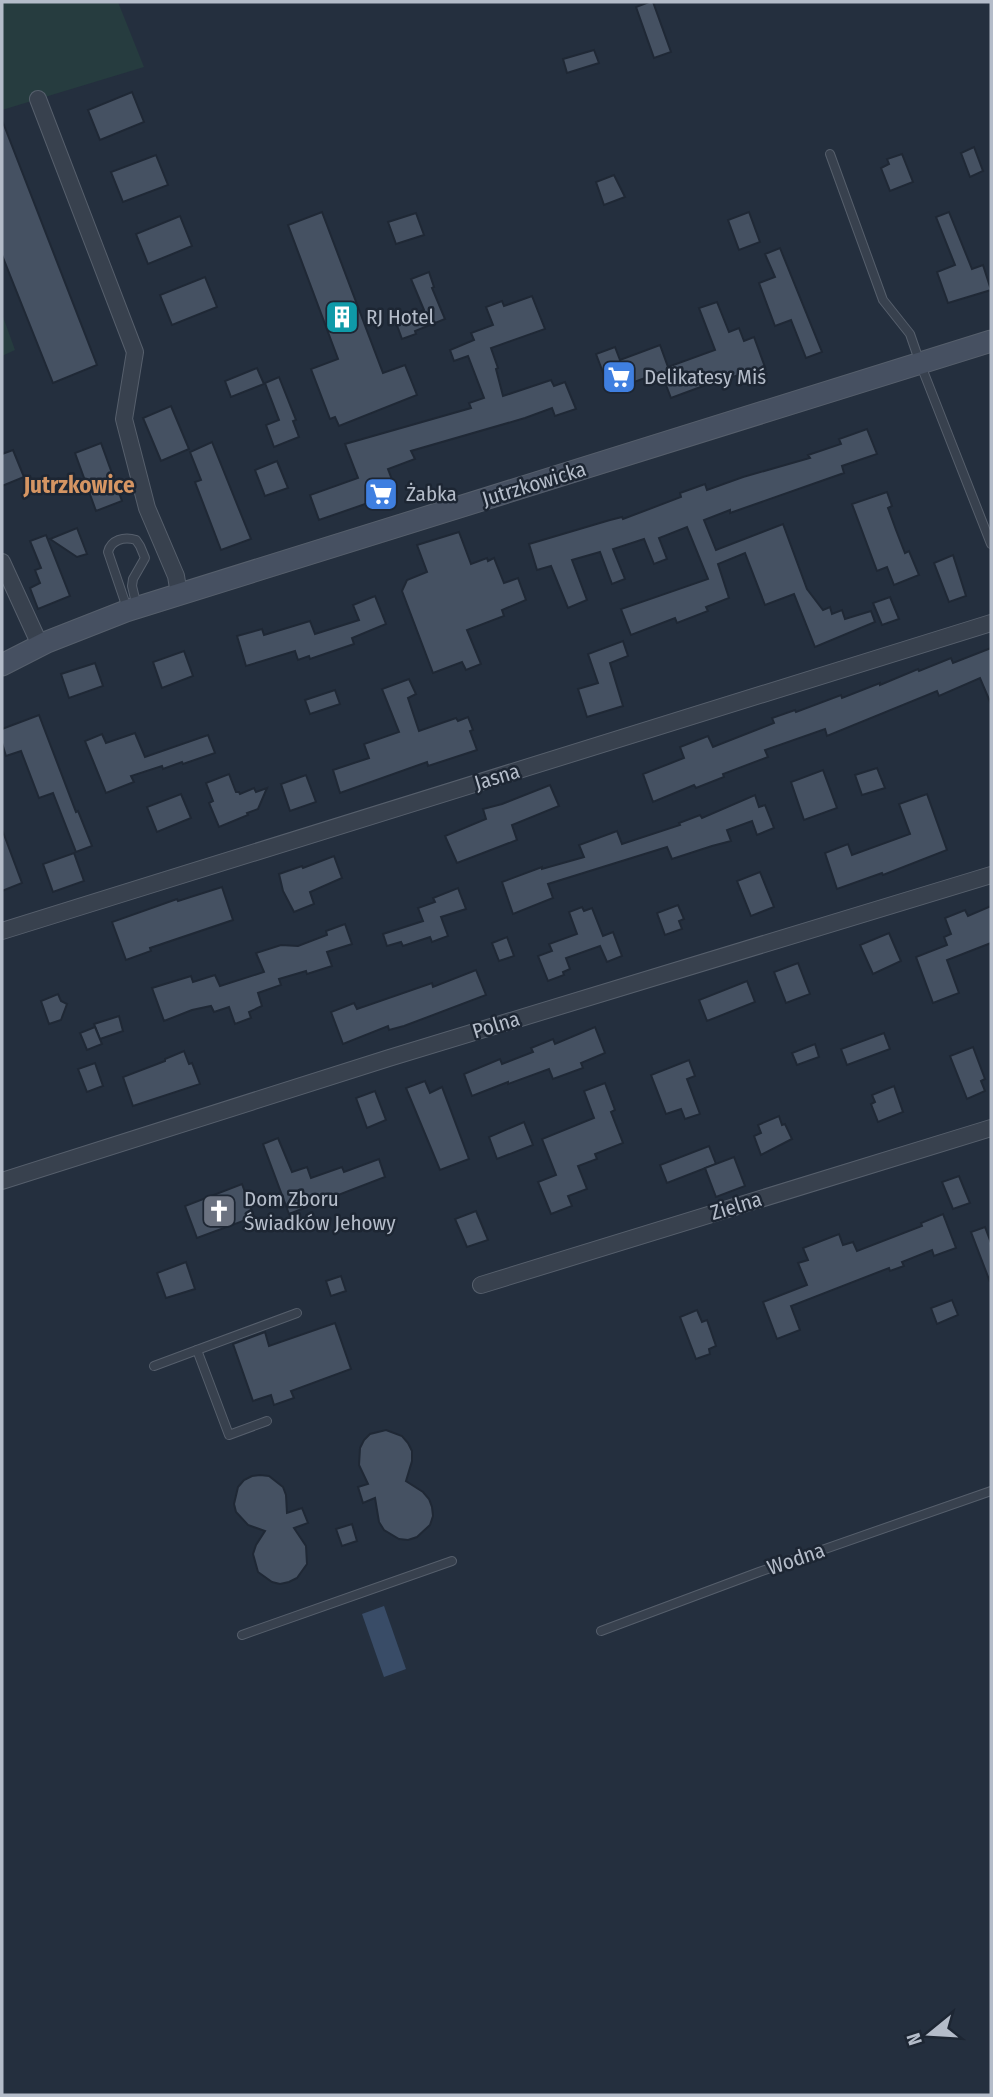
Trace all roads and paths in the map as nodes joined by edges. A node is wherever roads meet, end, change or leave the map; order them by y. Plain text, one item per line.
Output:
1 (38, 99) dead end
2 (830, 154) dead end
3 (991, 341) edge
4 (920, 363) junction
5 (991, 544) edge
6 (2, 562) edge
7 (179, 594) junction
8 (132, 609) junction
9 (991, 623) edge
10 (40, 645) junction
11 (2, 665) edge
12 (991, 875) edge
13 (2, 931) edge
14 (991, 1128) edge
15 (2, 1181) edge
16 (481, 1285) dead end
17 (297, 1313) dead end
18 (197, 1350) junction
19 (154, 1366) dead end
20 (267, 1421) dead end
21 (991, 1491) edge
22 (452, 1561) dead end
23 (601, 1631) dead end
24 (242, 1635) dead end

1 - 7 street
2 - 4 lane
3 - 4 main road, Jutrzkowicka
4 - 5 lane
4 - 7 main road, Jutrzkowicka
6 - 10 street
7 - 8 main road, Jutrzkowicka
8 - 8 lane
8 - 10 main road, Jutrzkowicka
9 - 13 street, Jasna
10 - 11 main road, Jutrzkowicka
12 - 15 street, Polna
14 - 16 street, Zielna
17 - 18 lane
18 - 19 lane
18 - 20 lane
21 - 23 lane, Wodna
22 - 24 lane

